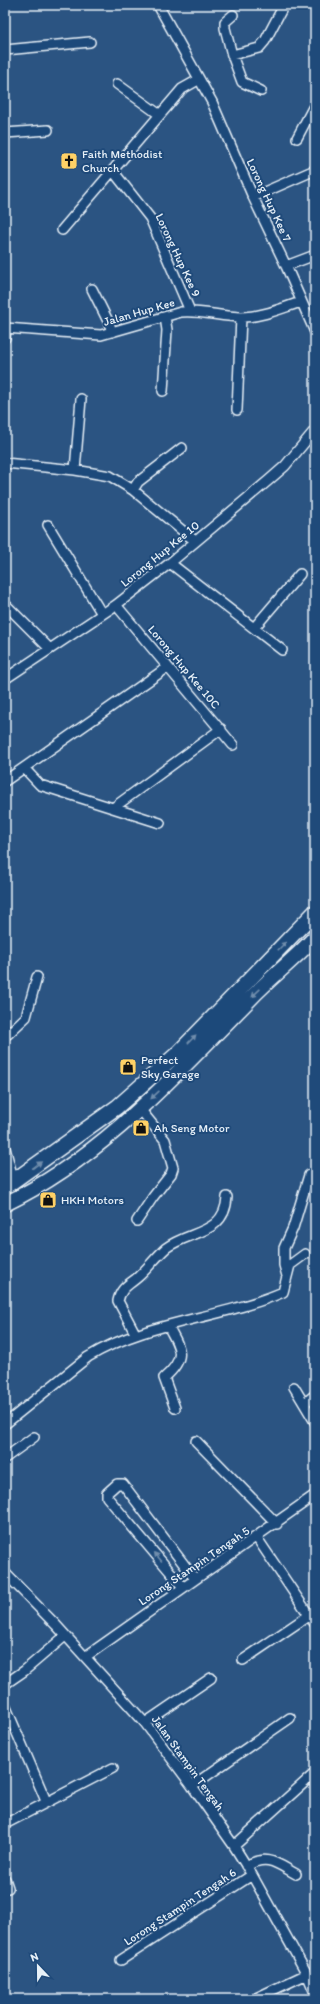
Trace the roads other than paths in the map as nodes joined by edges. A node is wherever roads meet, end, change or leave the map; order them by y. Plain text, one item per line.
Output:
1 (158, 5) edge
2 (284, 5) edge
3 (233, 14) dead end
4 (90, 42) dead end
5 (5, 50) edge
6 (232, 55) junction
7 (198, 80) junction
8 (117, 84) dead end
9 (261, 91) dead end
10 (315, 104) edge
11 (160, 115) junction
12 (48, 130) dead end
13 (5, 133) edge
14 (297, 138) dead end
15 (315, 170) edge
16 (113, 171) junction
17 (253, 197) junction
18 (62, 230) dead end
19 (315, 255) edge
20 (286, 266) junction
21 (92, 289) dead end
22 (301, 302) junction
23 (190, 311) junction
24 (165, 317) junction
25 (241, 317) junction
26 (6, 328) edge
27 (112, 332) junction
28 (315, 332) edge
29 (5, 338) edge
30 (163, 391) dead end
31 (81, 400) dead end
32 (237, 410) dead end
33 (315, 430) edge
34 (182, 448) dead end
35 (5, 463) edge
36 (75, 470) junction
37 (133, 490) junction
38 (48, 525) dead end
39 (195, 541) junction
40 (170, 563) junction
41 (300, 574) dead end
42 (5, 604) edge
43 (116, 605) junction
44 (102, 614) junction
45 (254, 628) junction
46 (50, 649) junction
47 (282, 650) dead end
48 (168, 667) junction
49 (5, 679) edge
50 (221, 729) junction
51 (234, 745) dead end
52 (24, 768) junction
53 (5, 781) edge
54 (113, 808) junction
55 (160, 823) dead end
56 (315, 912) edge
57 (315, 937) edge
58 (37, 977) dead end
59 (5, 1035) edge
60 (140, 1109) junction
61 (5, 1148) edge
62 (315, 1172) edge
63 (9, 1184) edge
64 (227, 1197) dead end
65 (5, 1204) edge
66 (137, 1221) dead end
67 (305, 1254) dead end
68 (288, 1279) junction
69 (168, 1326) junction
70 (136, 1335) junction
71 (294, 1388) dead end
72 (315, 1395) edge
73 (305, 1403) junction
74 (176, 1408) dead end
75 (315, 1422) edge
76 (5, 1424) edge
77 (34, 1437) dead end
78 (196, 1440) dead end
79 (5, 1458) edge
80 (315, 1496) edge
81 (276, 1524) junction
82 (257, 1538) junction
83 (5, 1574) edge
84 (196, 1579) junction
85 (183, 1587) junction
86 (308, 1616) junction
87 (315, 1624) edge
88 (66, 1636) junction
89 (85, 1656) junction
90 (243, 1660) dead end
91 (211, 1678) dead end
92 (5, 1684) edge
93 (5, 1706) edge
94 (290, 1718) dead end
95 (145, 1723) junction
96 (113, 1768) dead end
97 (315, 1772) edge
98 (192, 1786) junction
99 (46, 1801) junction
100 (5, 1824) edge
101 (234, 1846) junction
102 (246, 1866) junction
103 (296, 1874) dead end
104 (252, 1875) junction
105 (121, 1960) dead end
106 (307, 1974) junction
107 (315, 1993) edge
108 (254, 1999) edge

1 - 7 street, Lorong Hup Kee 7
2 - 6 street
3 - 6 street
4 - 5 street
6 - 9 street
7 - 11 street
7 - 17 street, Lorong Hup Kee 7
8 - 11 street
10 - 14 street
11 - 16 street
12 - 13 street
15 - 17 street
16 - 18 street
16 - 23 street, Lorong Hup Kee 9
17 - 20 street, Lorong Hup Kee 7
19 - 20 street
20 - 22 street, Lorong Hup Kee 7
21 - 27 street
22 - 25 street, Jalan Hup Kee
22 - 28 street, Lorong Hup Kee 7
23 - 24 street, Jalan Hup Kee
23 - 25 street, Jalan Hup Kee
24 - 27 street, Jalan Hup Kee
24 - 30 street
25 - 32 street
26 - 27 street, Jalan Hup Kee
26 - 29 street
31 - 36 street
33 - 39 street, Lorong Hup Kee 10
34 - 37 street
35 - 36 street
36 - 37 street
37 - 39 street
38 - 44 street
39 - 40 street, Lorong Hup Kee 10
40 - 43 street, Lorong Hup Kee 10
40 - 45 street
41 - 45 street
42 - 46 street
43 - 44 street, Lorong Hup Kee 10
43 - 48 street, Lorong Hup Kee 10C
44 - 46 street, Lorong Hup Kee 10
45 - 47 street
46 - 49 street, Lorong Hup Kee 10
48 - 50 street, Lorong Hup Kee 10C
48 - 52 street
50 - 51 street, Lorong Hup Kee 10C
50 - 54 street
52 - 53 street
52 - 54 street
54 - 55 street
63 -> 56 highway
57 -> 60 highway
58 - 59 street
60 - 65 highway
60 - 66 street
61 - 63 street
62 - 68 street
64 - 70 street
67 - 68 street
68 - 69 street
69 - 70 street
69 - 74 street
70 - 76 street
71 - 73 street
72 - 73 street
73 - 75 street
77 - 79 street
78 - 81 street
80 - 81 street, Lorong Stampin Tengah 5
81 - 82 street, Lorong Stampin Tengah 5
82 - 84 street, Lorong Stampin Tengah 5
82 - 86 street
83 - 88 street, Jalan Stampin Tengah
84 - 85 street, Lorong Stampin Tengah 5
85 -> 84 street
85 - 89 street, Lorong Stampin Tengah 5
86 - 87 street
86 - 90 street
88 - 89 street, Jalan Stampin Tengah
88 - 92 street
89 - 95 street, Jalan Stampin Tengah
91 - 95 street
93 - 99 street
94 - 98 street
95 - 98 street, Jalan Stampin Tengah
96 - 99 street
97 - 101 street
98 - 101 street, Jalan Stampin Tengah
99 - 100 street
101 - 102 street, Jalan Stampin Tengah
102 - 103 street
102 - 104 street, Jalan Stampin Tengah
104 - 105 street, Lorong Stampin Tengah 6
104 - 106 street, Jalan Stampin Tengah
106 - 107 street, Jalan Stampin Tengah
106 - 108 street

